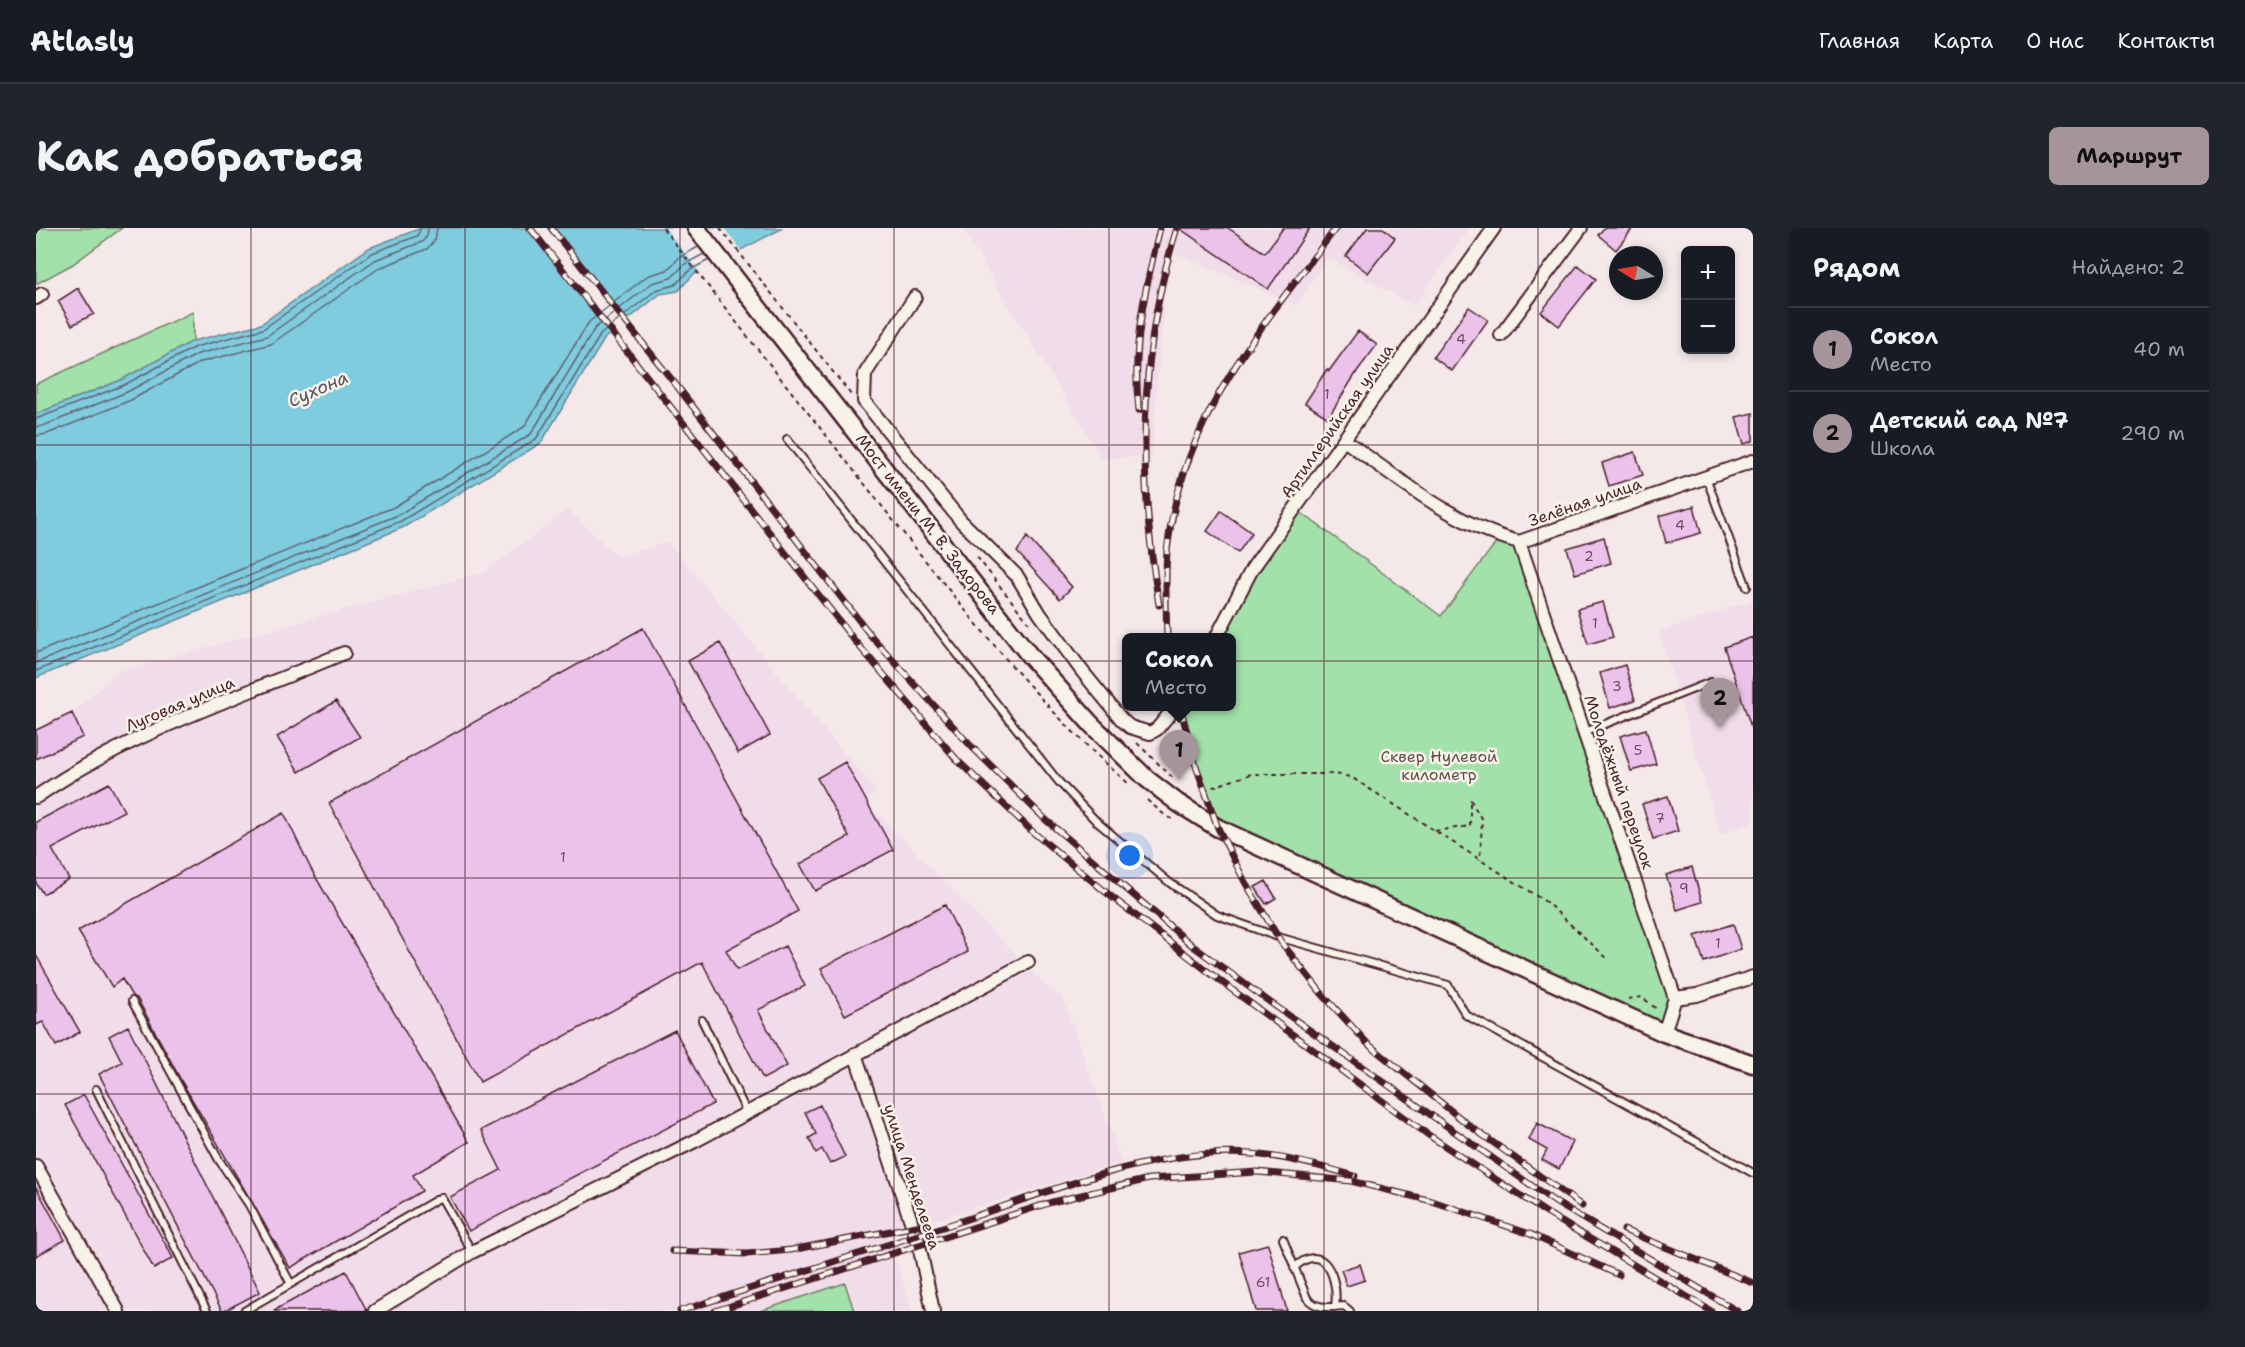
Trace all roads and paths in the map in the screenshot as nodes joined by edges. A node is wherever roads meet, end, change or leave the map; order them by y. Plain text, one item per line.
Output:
1 (663, 228) edge
2 (696, 228) edge
3 (1494, 228) edge
4 (1581, 228) edge
5 (915, 297) dead end
6 (1501, 335) dead end
7 (786, 439) dead end
8 (1344, 440) junction
9 (1753, 461) edge
10 (1706, 477) junction
11 (1520, 542) junction
12 (1747, 587) dead end
13 (1219, 633) edge
14 (344, 652) dead end
15 (1711, 682) dead end
16 (1172, 711) edge
17 (1585, 732) junction
18 (1131, 786) dead end
19 (1204, 790) dead end
20 (1140, 794) dead end
21 (36, 797) edge
22 (1167, 817) dead end
23 (1436, 831) junction
24 (1480, 860) junction
25 (1608, 959) dead end
26 (1028, 962) dead end
27 (1753, 977) edge
28 (1675, 998) junction
29 (132, 1001) dead end
30 (702, 1020) dead end
31 (1664, 1034) junction
32 (855, 1054) junction
33 (1753, 1064) edge
34 (96, 1089) dead end
35 (747, 1113) junction
36 (36, 1166) edge
37 (1753, 1173) edge
38 (1283, 1239) dead end
39 (472, 1252) junction
40 (1294, 1268) junction
41 (291, 1284) junction
42 (1335, 1307) junction
43 (118, 1311) edge
44 (207, 1311) edge
45 (244, 1311) edge
46 (375, 1311) edge
47 (933, 1311) edge
48 (1350, 1311) edge

1 - 18 path
2 - 31 main road, Мост имени М. В. Задорова
3 - 8 street, Артиллерийская улица
4 - 6 street
5 - 16 street
7 - 37 lane
8 - 11 street, Зелёная улица
8 - 13 street, Артиллерийская улица
9 - 10 street, Зелёная улица
10 - 11 street, Зелёная улица
10 - 12 lane
11 - 17 street, Молодёжный переулок
14 - 21 street, Луговая улица
15 - 17 lane
17 - 28 street, Молодёжный переулок
19 - 23 path
20 - 22 path
23 - 24 path
23 - 24 path
24 - 25 path
26 - 32 street
27 - 28 street
28 - 31 street
29 - 41 lane
30 - 35 lane
31 - 33 main road, Мост имени М. В. Задорова
32 - 35 street
32 - 47 street, улица Менделеева
34 - 44 lane
35 - 39 street
36 - 43 street
38 - 40 lane
39 - 41 lane
39 - 46 street
40 - 42 lane
40 - 42 lane
41 - 45 lane
42 - 48 lane

